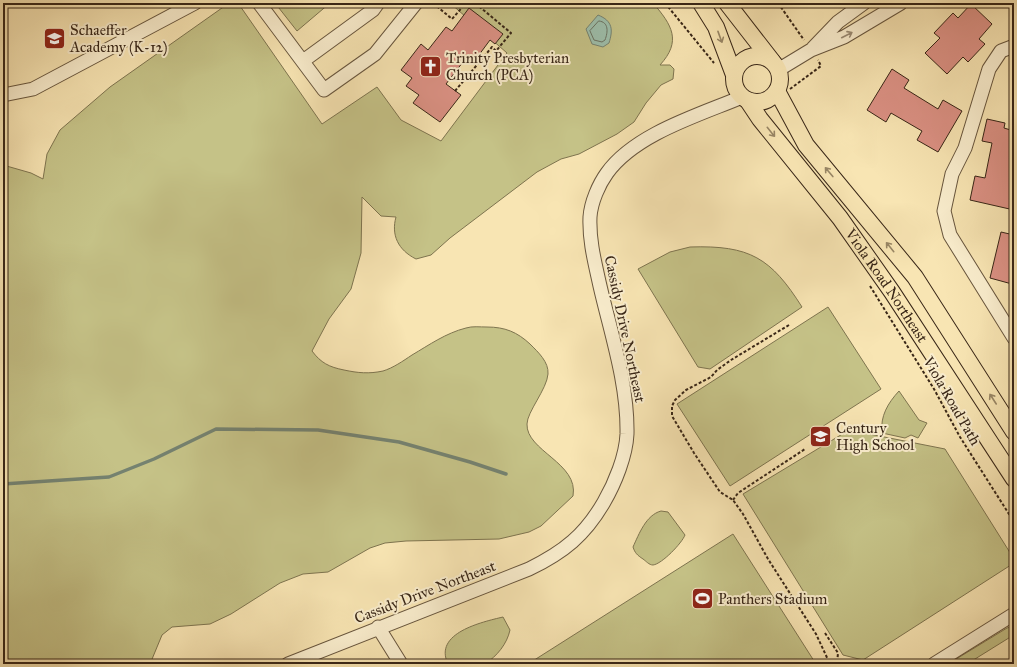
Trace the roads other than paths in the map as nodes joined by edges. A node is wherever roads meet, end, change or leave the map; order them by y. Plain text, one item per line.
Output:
1 (195, 3) edge
2 (259, 3) edge
3 (378, 3) edge
4 (416, 3) edge
5 (701, 3) edge
6 (727, 3) edge
7 (864, 3) edge
8 (901, 3) edge
9 (1014, 46) edge
10 (811, 50) junction
11 (303, 61) junction
12 (775, 65) junction
13 (734, 75) junction
14 (778, 91) junction
15 (3, 95) edge
16 (745, 99) junction
17 (1014, 338) edge
18 (1014, 432) edge
19 (1014, 479) edge
20 (1014, 614) edge
21 (378, 627) junction
22 (288, 664) edge
23 (401, 664) edge
24 (934, 664) edge

1 - 15 street
2 - 11 street
3 - 11 street
4 - 11 street
5 -> 13 main road
6 - 12 main road
7 - 10 street
10 -> 8 street
9 - 17 street
10 - 12 street
12 - 13 main road
12 - 14 main road
13 - 16 main road
14 - 16 main road
18 -> 14 main road, Viola Road Northeast
16 -> 19 main road, Viola Road Northeast
16 - 21 street, Cassidy Drive Northeast
20 - 24 street
21 - 22 street, Cassidy Drive Northeast
21 - 23 street

